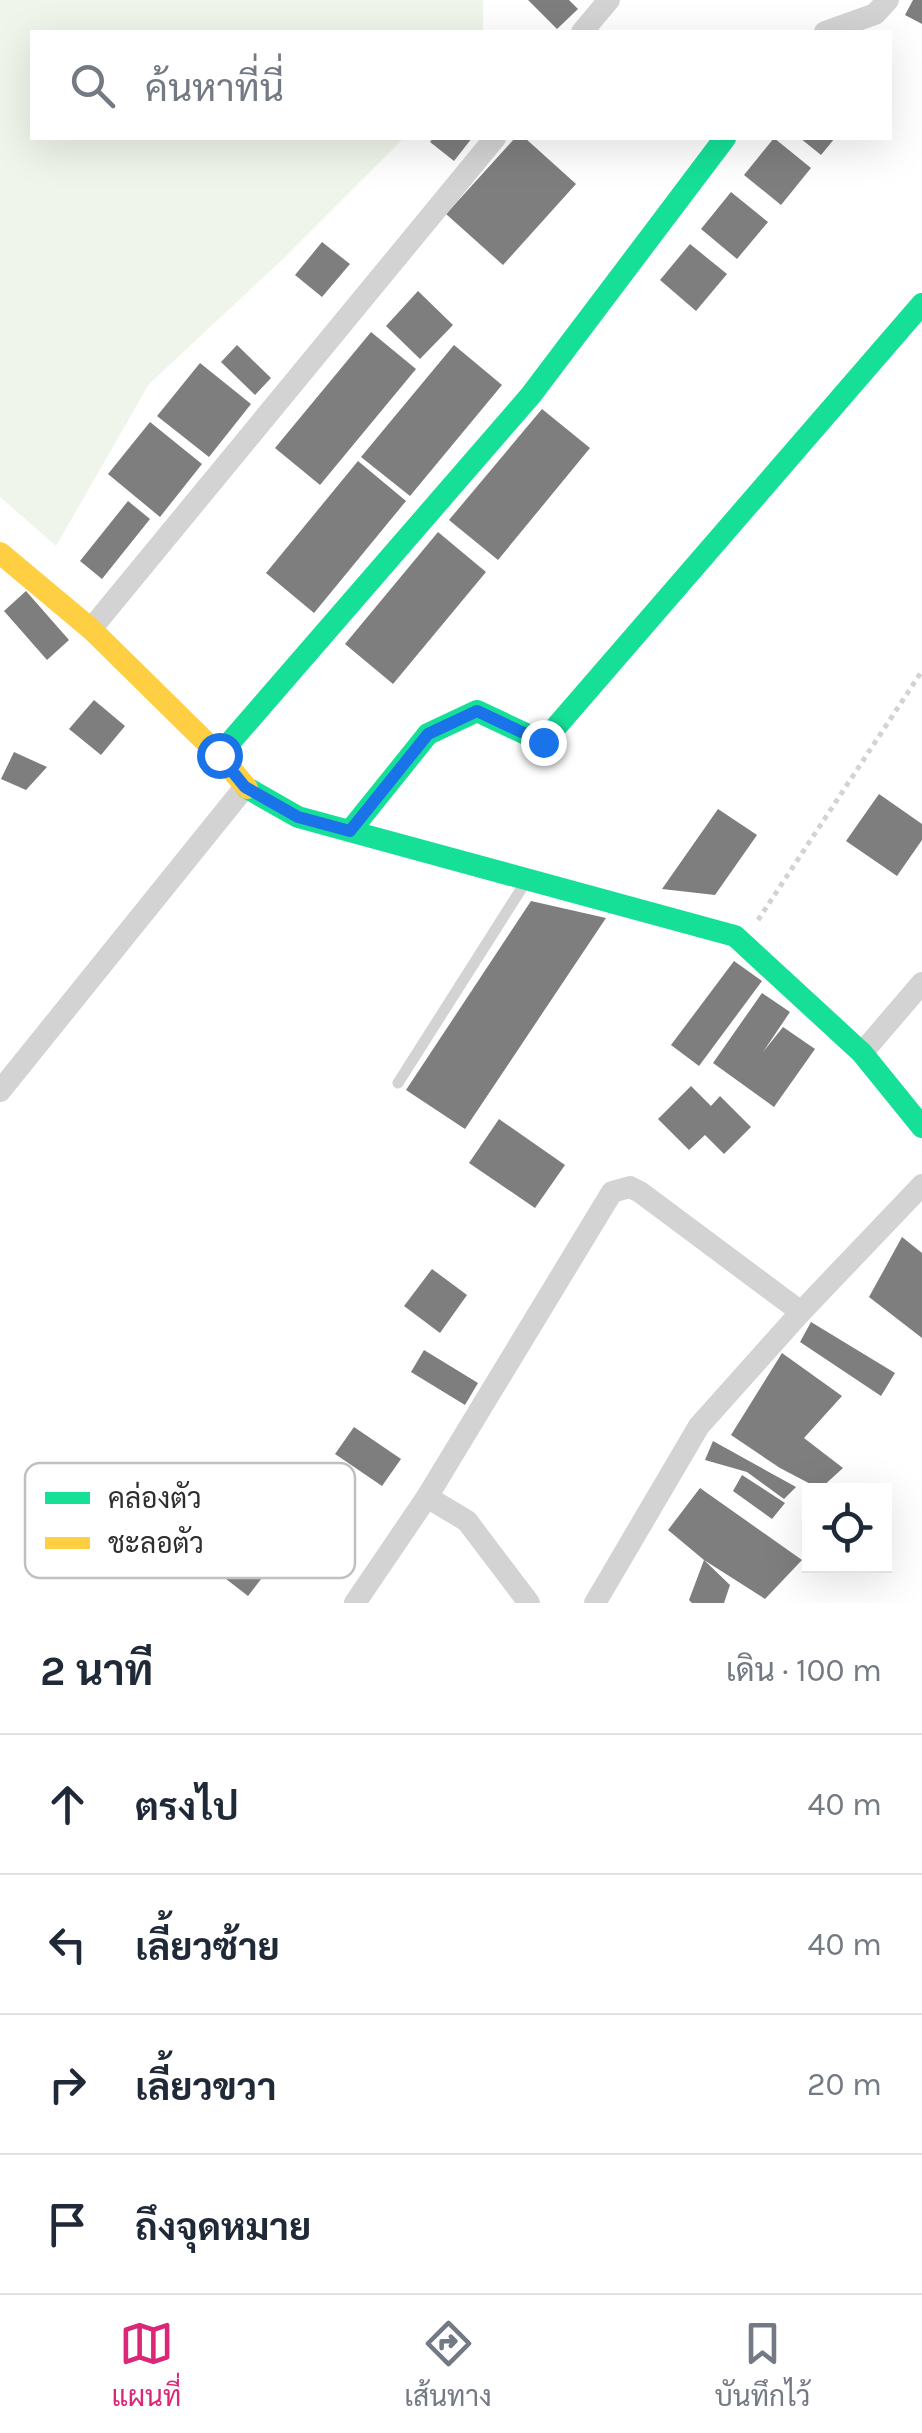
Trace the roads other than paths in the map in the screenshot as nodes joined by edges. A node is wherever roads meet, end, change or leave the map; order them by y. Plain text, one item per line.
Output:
1 (609, 0) edge
2 (888, 0) edge
3 (584, 30) edge
4 (830, 30) edge
5 (493, 140) edge
6 (723, 140) edge
7 (922, 304) edge
8 (0, 552) edge
9 (91, 628) junction
10 (219, 755) junction
11 (245, 787) junction
12 (350, 831) junction
13 (528, 880) junction
14 (922, 983) edge
15 (862, 1054) junction
16 (398, 1084) dead end
17 (0, 1090) edge
18 (922, 1127) edge
19 (922, 1185) edge
20 (801, 1312) junction
21 (426, 1497) junction
22 (355, 1603) edge
23 (530, 1603) edge
24 (595, 1603) edge

1 - 3 street
2 - 4 street
5 - 9 street
6 - 10 street
7 - 12 street
8 - 9 street
9 - 10 street
10 - 11 street
11 - 12 street
11 - 17 street
12 - 13 street
13 - 15 street
13 - 16 lane
14 - 15 street
15 - 18 street
19 - 20 street
20 - 21 street
20 - 24 street
21 - 22 street
21 - 23 street

